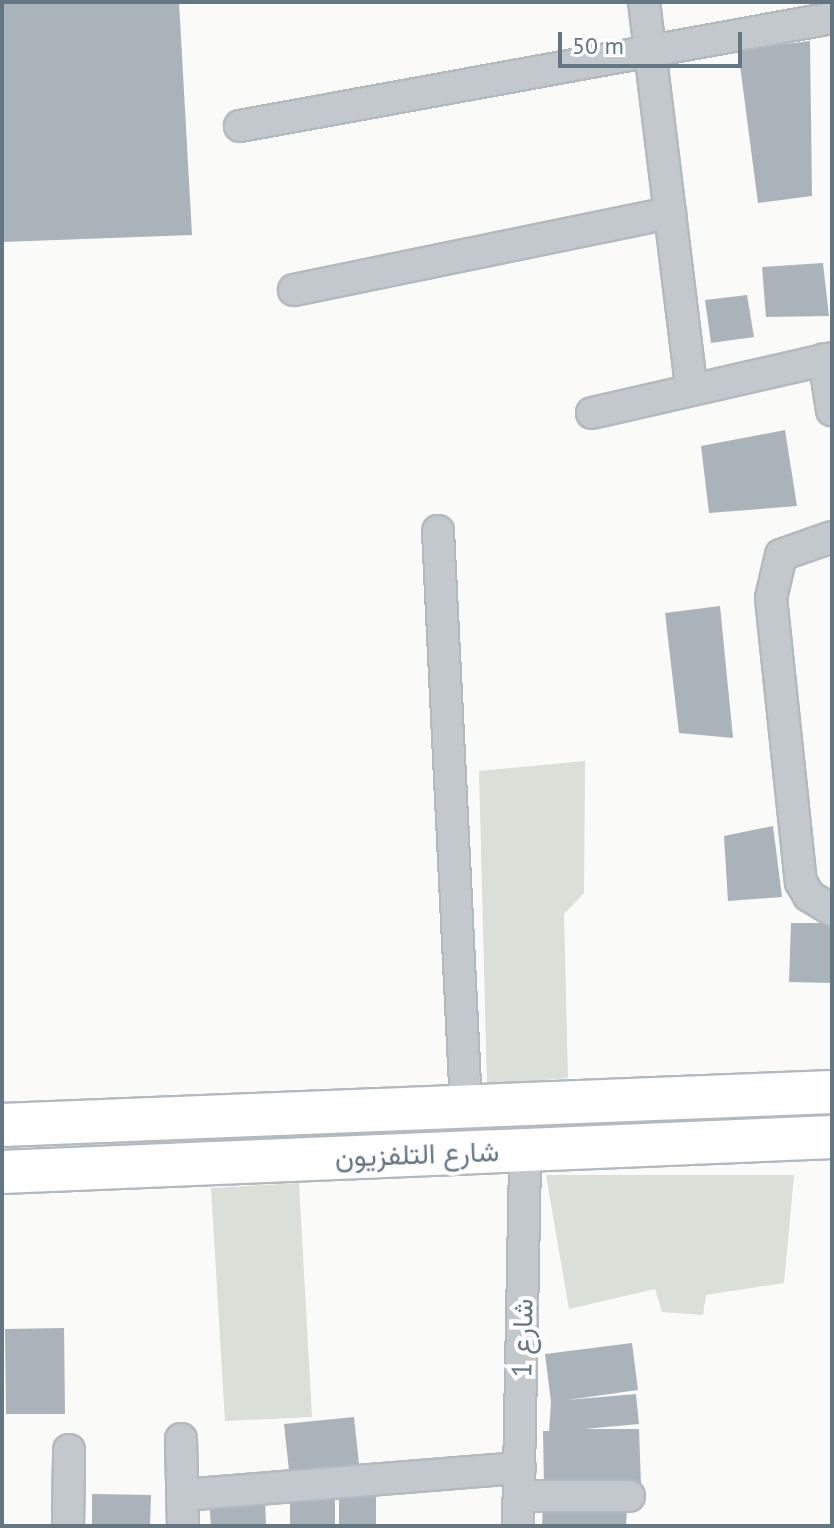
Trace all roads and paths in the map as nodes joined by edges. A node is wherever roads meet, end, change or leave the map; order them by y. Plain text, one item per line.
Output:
1 (644, 2) edge
2 (832, 18) edge
3 (651, 52) junction
4 (240, 126) dead end
5 (670, 213) junction
6 (294, 290) dead end
7 (828, 359) edge
8 (691, 387) junction
9 (832, 410) edge
10 (592, 413) dead end
11 (438, 531) dead end
12 (832, 537) edge
13 (832, 910) edge
14 (832, 1092) edge
15 (466, 1106) junction
16 (2, 1125) edge
17 (832, 1137) edge
18 (525, 1149) junction
19 (2, 1172) edge
20 (181, 1439) dead end
21 (69, 1450) dead end
22 (520, 1482) junction
23 (183, 1495) junction
24 (629, 1496) dead end
25 (68, 1526) edge
26 (183, 1526) edge
27 (518, 1526) edge

1 - 3 street
2 - 3 street
3 - 4 street
3 - 5 street
5 - 6 street
5 - 8 street
7 - 8 street
7 - 9 street
8 - 10 street
11 - 15 street
12 - 13 street
14 - 15 main road, شارع التلفزيون
15 - 16 main road, شارع التلفزيون
17 - 18 main road, شارع التلفزيون
18 - 19 main road, شارع التلفزيون
18 - 22 street, شارع 1
20 - 23 street
21 - 25 street
22 - 23 street
22 - 24 street
22 - 27 street, شارع 1
23 - 26 street

